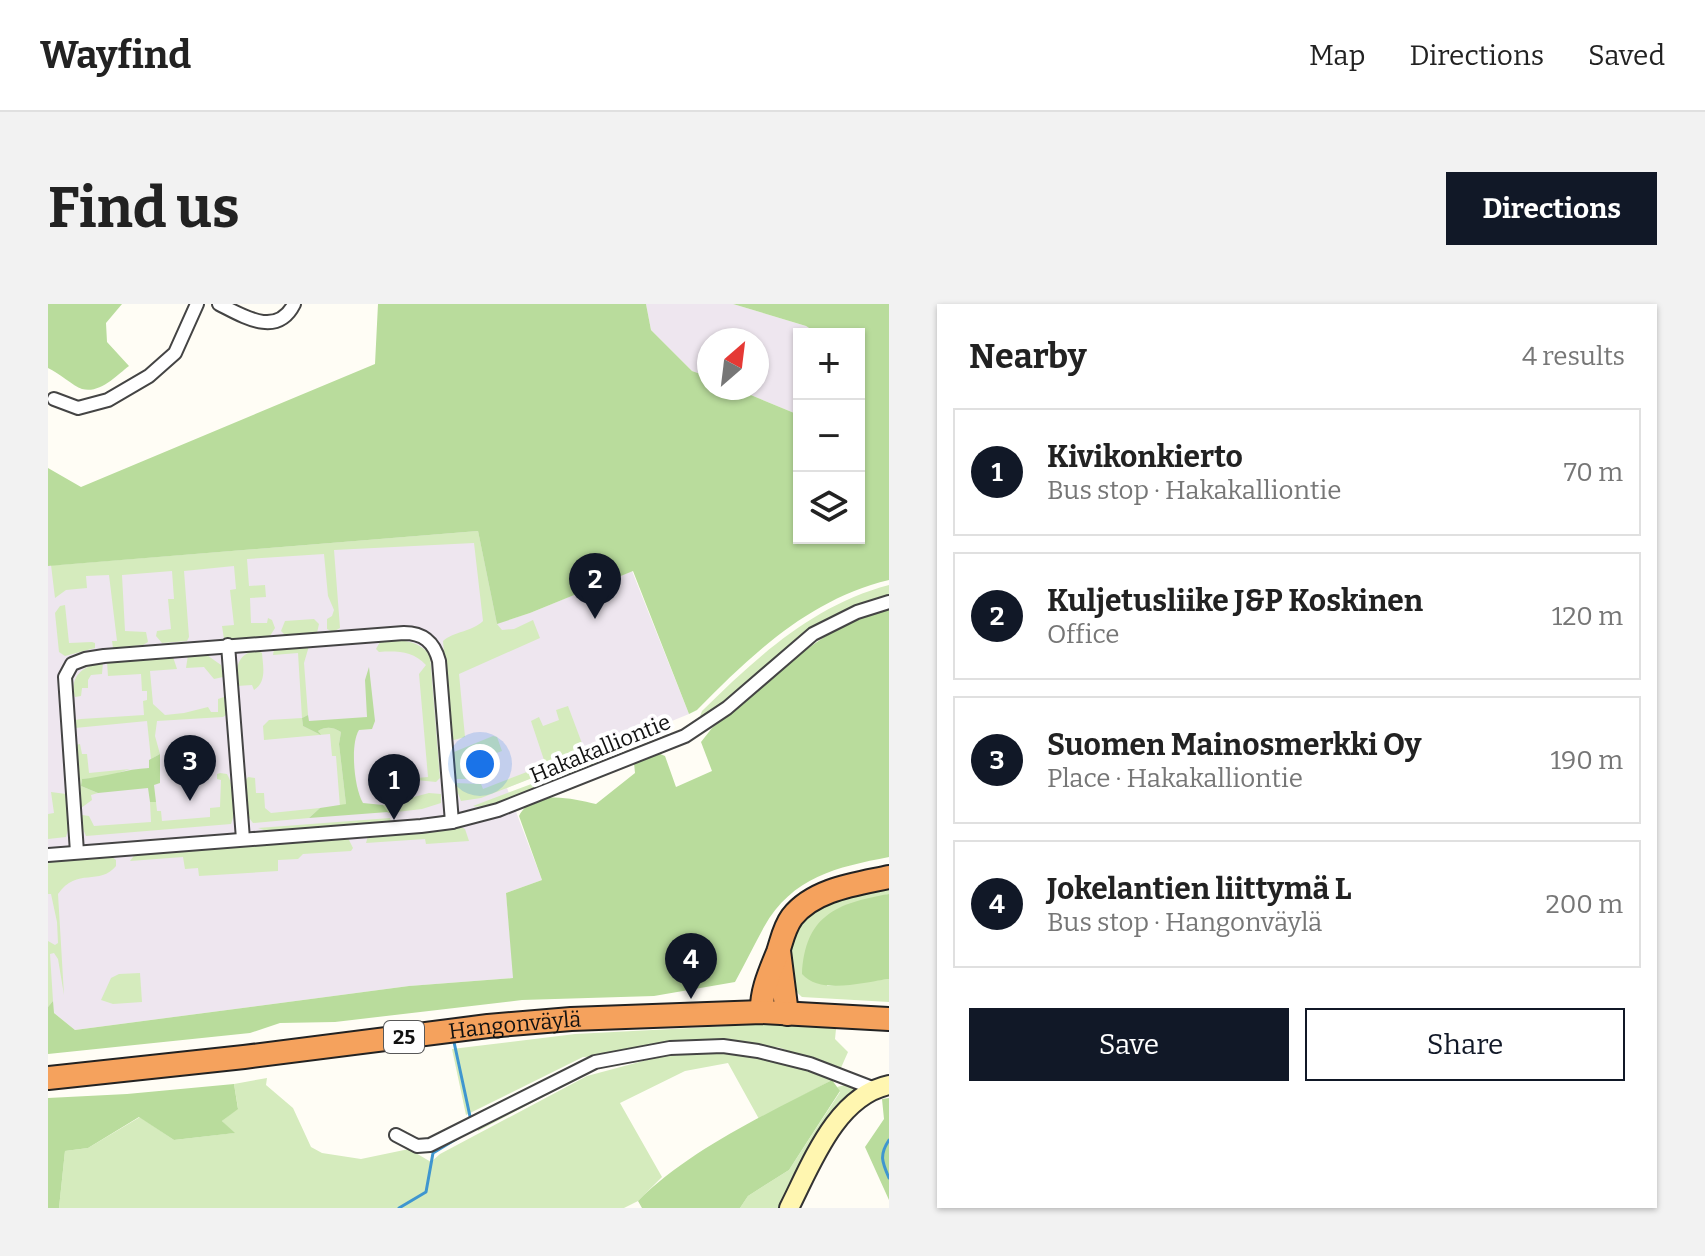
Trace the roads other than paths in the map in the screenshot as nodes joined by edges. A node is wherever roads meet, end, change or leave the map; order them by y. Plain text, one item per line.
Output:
1 (197, 304) edge
2 (219, 304) edge
3 (294, 304) edge
4 (54, 399) dead end
5 (889, 602) edge
6 (228, 645) junction
7 (452, 822) junction
8 (243, 839) junction
9 (77, 852) junction
10 (48, 855) edge
11 (889, 877) edge
12 (779, 950) junction
13 (762, 1012) junction
14 (787, 1014) junction
15 (889, 1019) edge
16 (48, 1078) edge
17 (882, 1087) edge
18 (396, 1135) dead end
19 (789, 1208) edge

1 - 4 street
2 - 3 street
5 - 7 street, Hakakalliontie
6 - 7 street
6 - 8 street
6 - 9 street
7 - 8 street, Hakakalliontie
8 - 9 street, Hakakalliontie
9 - 10 street, Hakakalliontie
11 - 12 highway
12 - 13 highway
12 - 14 highway
13 - 14 highway, Hangonväylä / 25
13 - 16 highway, Hangonväylä / 25
14 - 15 highway, Hangonväylä / 25
17 - 18 street
17 - 19 street

